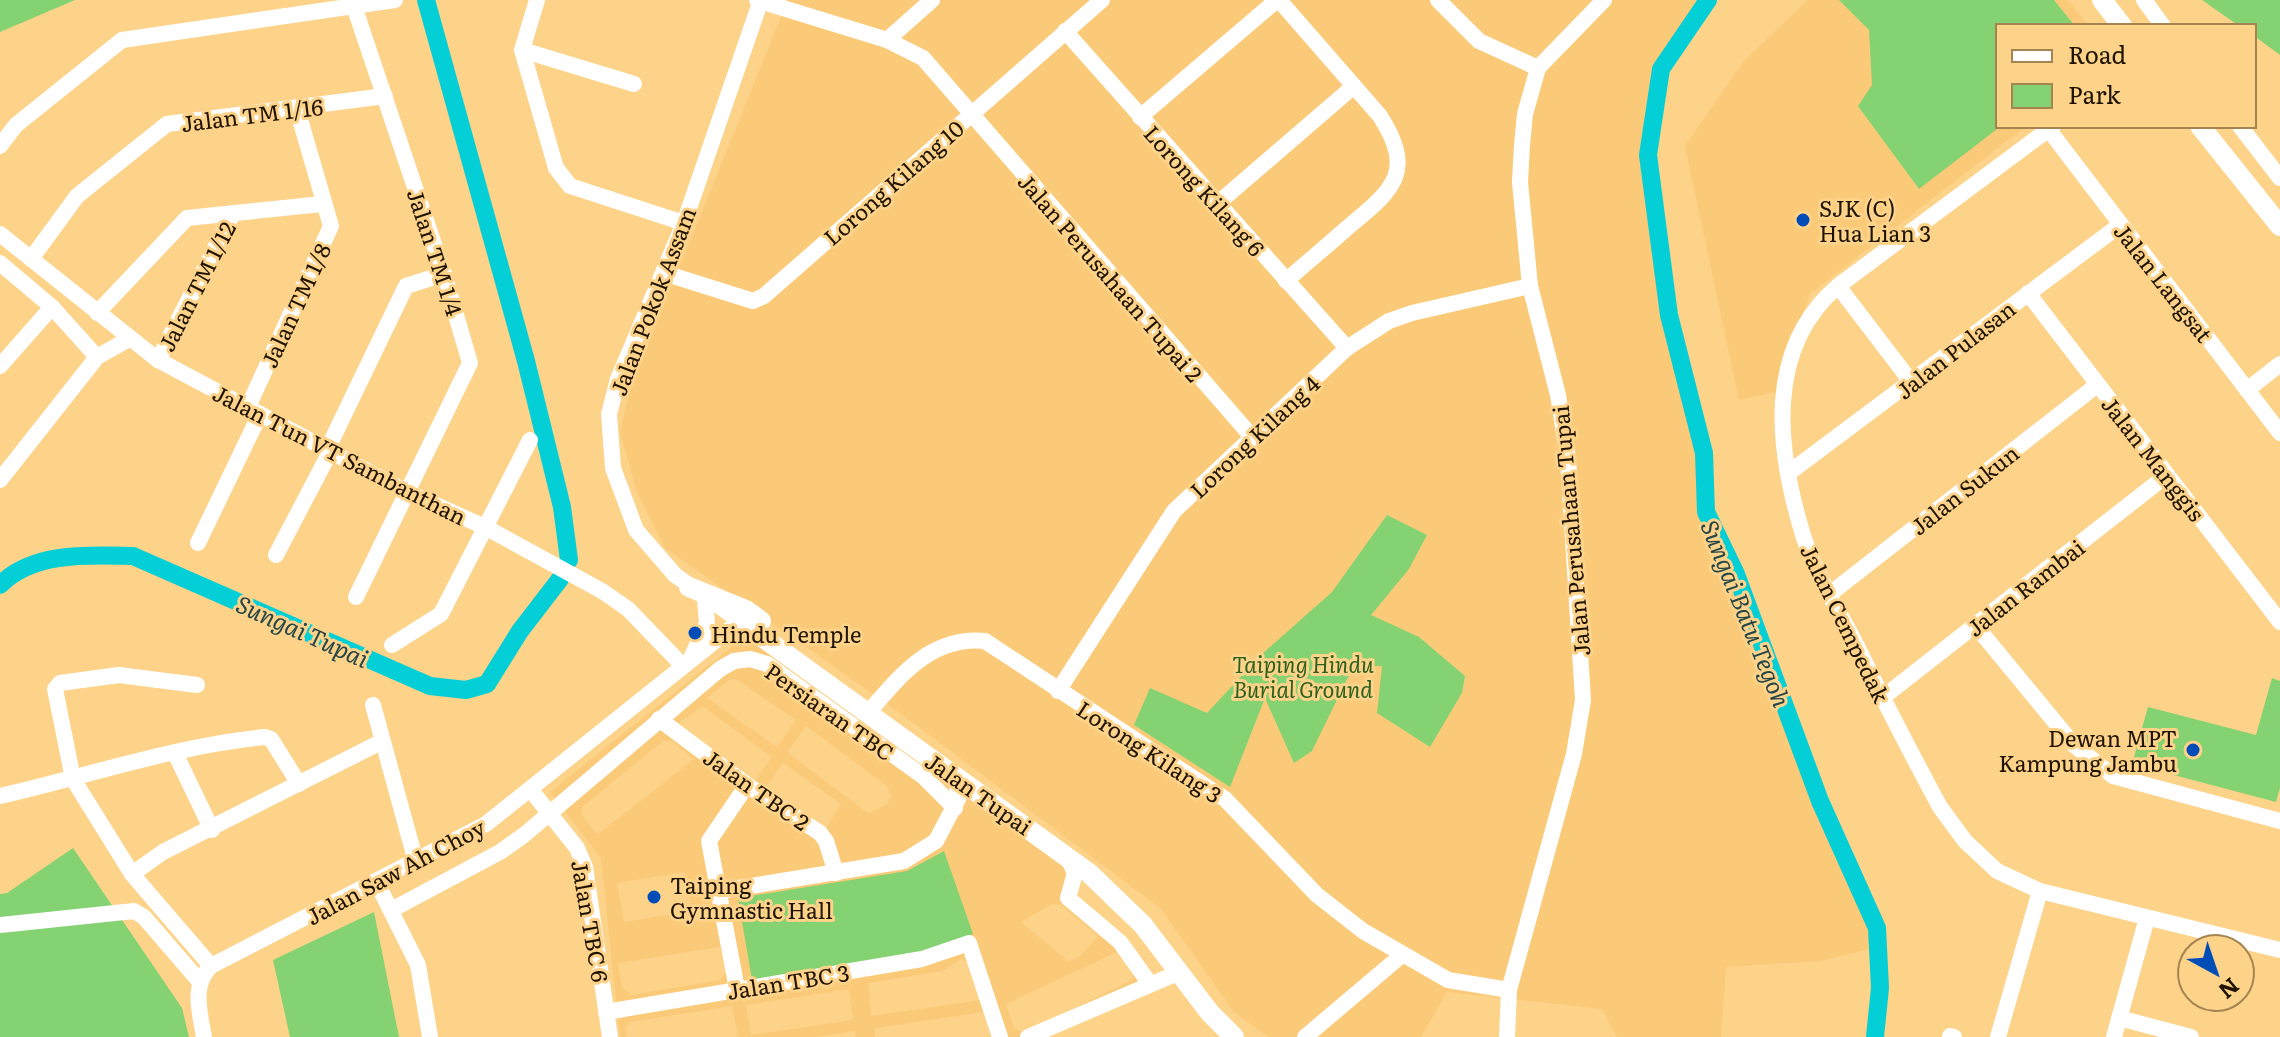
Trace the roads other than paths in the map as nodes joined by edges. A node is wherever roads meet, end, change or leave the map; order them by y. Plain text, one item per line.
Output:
1 (395, 0) edge
2 (537, 0) edge
3 (760, 0) edge
4 (932, 0) edge
5 (1102, 0) edge
6 (1278, 0) edge
7 (1438, 0) edge
8 (1604, 0) edge
9 (2102, 0) edge
10 (2144, 0) edge
11 (354, 6) junction
12 (287, 8) edge
13 (2120, 24) edge
14 (2162, 24) edge
15 (1065, 31) junction
16 (887, 40) junction
17 (522, 50) junction
18 (1538, 68) junction
19 (634, 84) dead end
20 (1354, 86) junction
21 (385, 96) junction
22 (297, 109) junction
23 (969, 115) junction
24 (1140, 117) junction
25 (2051, 128) edge
26 (2202, 128) edge
27 (2242, 128) edge
28 (0, 146) edge
29 (2280, 178) edge
30 (322, 204) junction
31 (1217, 204) junction
32 (233, 213) junction
33 (684, 223) junction
34 (2120, 225) junction
35 (2280, 226) edge
36 (0, 234) edge
37 (31, 259) junction
38 (0, 263) edge
39 (664, 273) junction
40 (444, 274) junction
41 (1286, 281) junction
42 (1530, 286) junction
43 (1838, 286) junction
44 (2028, 293) junction
45 (52, 307) junction
46 (97, 313) junction
47 (129, 339) junction
48 (1347, 348) junction
49 (97, 357) junction
50 (158, 360) junction
51 (2280, 364) edge
52 (0, 366) edge
53 (1912, 383) junction
54 (2097, 385) junction
55 (2247, 390) junction
56 (254, 410) junction
57 (2280, 433) edge
58 (1253, 438) junction
59 (530, 440) dead end
60 (328, 451) junction
61 (1790, 472) junction
62 (2167, 475) junction
63 (0, 480) edge
64 (405, 491) junction
65 (487, 528) junction
66 (198, 543) dead end
67 (276, 555) dead end
68 (697, 593) junction
69 (1831, 593) junction
70 (356, 597) dead end
71 (740, 621) junction
72 (2280, 622) edge
73 (1975, 625) junction
74 (392, 645) dead end
75 (687, 663) junction
76 (197, 685) dead end
77 (1058, 691) junction
78 (1882, 698) junction
79 (845, 699) junction
80 (373, 705) dead end
81 (867, 714) junction
82 (659, 719) junction
83 (381, 742) junction
84 (175, 753) junction
85 (955, 777) junction
86 (73, 779) junction
87 (299, 784) junction
88 (747, 785) junction
89 (530, 789) junction
90 (0, 796) edge
91 (992, 802) junction
92 (955, 808) junction
93 (550, 813) junction
94 (2279, 817) edge
95 (212, 830) junction
96 (1064, 853) junction
97 (416, 862) junction
98 (836, 873) junction
99 (132, 874) junction
100 (377, 883) junction
101 (1104, 886) junction
102 (720, 891) junction
103 (2040, 891) junction
104 (1071, 893) junction
105 (393, 909) junction
106 (2147, 918) junction
107 (0, 925) edge
108 (2280, 950) edge
109 (1402, 955) junction
110 (211, 966) junction
111 (1180, 972) junction
112 (200, 982) junction
113 (1150, 984) junction
114 (737, 989) junction
115 (1509, 990) junction
116 (606, 1012) junction
117 (2119, 1018) junction
118 (204, 1037) edge
119 (430, 1037) edge
120 (610, 1037) edge
121 (1000, 1037) edge
122 (1028, 1037) edge
123 (1234, 1037) edge
124 (1305, 1037) edge
125 (1507, 1037) edge
126 (1998, 1037) edge
127 (2114, 1037) edge
128 (2191, 1037) edge

1 - 11 street
2 - 17 street
3 - 16 street, Jalan Perusahaan Tupai 2
3 - 33 street, Jalan Pokok Assam
4 - 16 street
5 - 15 street, Lorong Kilang 10
6 - 20 street
6 - 24 street
7 - 18 street
8 - 18 street, Jalan Perusahaan Tupai
9 - 13 main road
10 - 14 street
11 - 12 street
11 - 21 street, Jalan TM 1/4
12 - 28 street
15 - 23 street, Lorong Kilang 10
15 - 24 street, Lorong Kilang 6
16 - 23 street, Jalan Perusahaan Tupai 2
17 - 19 street
17 - 33 street
18 - 42 street, Jalan Perusahaan Tupai
20 - 31 street
20 - 41 street
21 - 22 street, Jalan TM 1/16
21 - 40 street, Jalan TM 1/4
22 - 30 street, Jalan TM 1/8
22 - 37 street, Jalan TM 1/16
23 - 39 street, Lorong Kilang 10
23 - 58 street, Jalan Perusahaan Tupai 2
24 - 31 street, Lorong Kilang 6
25 - 34 street, Jalan Langsat
25 - 43 street, Jalan Cempedak
26 - 35 main road
27 - 29 street
30 - 32 street
30 - 56 street, Jalan TM 1/8
31 - 41 street, Lorong Kilang 6
32 - 46 street
32 - 50 street, Jalan TM 1/12
33 - 39 street, Jalan Pokok Assam
34 - 44 street, Jalan Pulasan
34 - 55 street, Jalan Langsat
36 - 37 street, Jalan Tun VT Sambanthan
37 - 46 street, Jalan Tun VT Sambanthan
38 - 45 street
39 - 68 street, Jalan Pokok Assam
40 - 60 street
40 - 64 street, Jalan TM 1/4
41 - 48 street, Lorong Kilang 6
42 - 48 street, Lorong Kilang 4
42 - 115 street, Jalan Perusahaan Tupai
43 - 53 street
43 - 61 street, Jalan Cempedak
44 - 53 street, Jalan Pulasan
44 - 54 street, Jalan Manggis
45 - 49 street
45 - 52 street
46 - 47 street, Jalan Tun VT Sambanthan
47 - 49 street
47 - 50 street, Jalan Tun VT Sambanthan
48 - 58 street, Lorong Kilang 4
49 - 63 street
50 - 56 street, Jalan Tun VT Sambanthan
51 - 55 street
53 - 61 street, Jalan Pulasan
54 - 62 street, Jalan Manggis
54 - 69 street, Jalan Sukun
55 - 57 street, Jalan Langsat
56 - 60 street, Jalan Tun VT Sambanthan
56 - 66 street, Jalan TM 1/8
58 - 77 street, Lorong Kilang 4
59 - 65 street
60 - 64 street, Jalan Tun VT Sambanthan
60 - 67 street
61 - 69 street, Jalan Cempedak
62 - 72 street, Jalan Manggis
62 - 73 street, Jalan Rambai
64 - 65 street, Jalan Tun VT Sambanthan
64 - 70 street, Jalan TM 1/4
65 - 74 street
65 - 75 street, Jalan Tun VT Sambanthan
68 - 71 street, Jalan Tupai
68 - 75 street
68 - 79 main road
69 - 78 street, Jalan Cempedak
71 - 75 street, Jalan Saw Ah Choy
71 - 79 main road, Jalan Tupai
73 - 78 street, Jalan Rambai
73 - 94 street
75 - 89 street, Jalan Saw Ah Choy
76 - 86 street
77 - 81 street, Lorong Kilang 3
77 - 109 street, Lorong Kilang 3
78 - 103 street, Jalan Cempedak
79 - 81 main road, Jalan Tupai
80 - 83 street
81 - 85 main road, Jalan Tupai
82 - 88 street, Jalan TBC 2
82 - 92 street, Persiaran TBC
82 - 93 street, Persiaran TBC
83 - 87 street
83 - 97 street
84 - 86 street
84 - 87 street
84 - 95 street
85 - 91 main road, Jalan Tupai
85 - 92 street
86 - 90 street
86 - 99 street
87 - 95 street
88 - 98 street, Jalan TBC 2
88 - 102 street
89 - 93 street, Jalan TBC 6
89 - 97 street, Jalan Saw Ah Choy
91 - 92 street
91 - 96 main road, Jalan Tupai
92 - 98 street
93 - 105 street, Persiaran TBC
93 - 116 street, Jalan TBC 6
95 - 99 street
96 - 101 main road, Jalan Tupai
96 - 104 street
97 - 100 street, Jalan Saw Ah Choy
98 - 102 street
99 - 110 street
100 - 105 street
100 - 110 street, Jalan Saw Ah Choy
101 - 104 street
101 - 111 main road, Jalan Tupai
102 - 114 street
103 - 106 street, Jalan Cempedak
103 - 126 street
104 - 113 street
105 - 119 street
106 - 108 street, Jalan Cempedak
106 - 117 street
107 - 112 street
109 - 115 street, Lorong Kilang 3
109 - 124 street
110 - 112 street, Jalan Saw Ah Choy
111 - 113 street
111 - 123 main road, Jalan Tupai
112 - 118 street
113 - 122 street
114 - 116 street, Jalan TBC 3
114 - 121 street, Jalan TBC 3
115 - 125 street, Jalan Perusahaan Tupai
116 - 120 street, Jalan TBC 6
117 - 127 street
117 - 128 street

